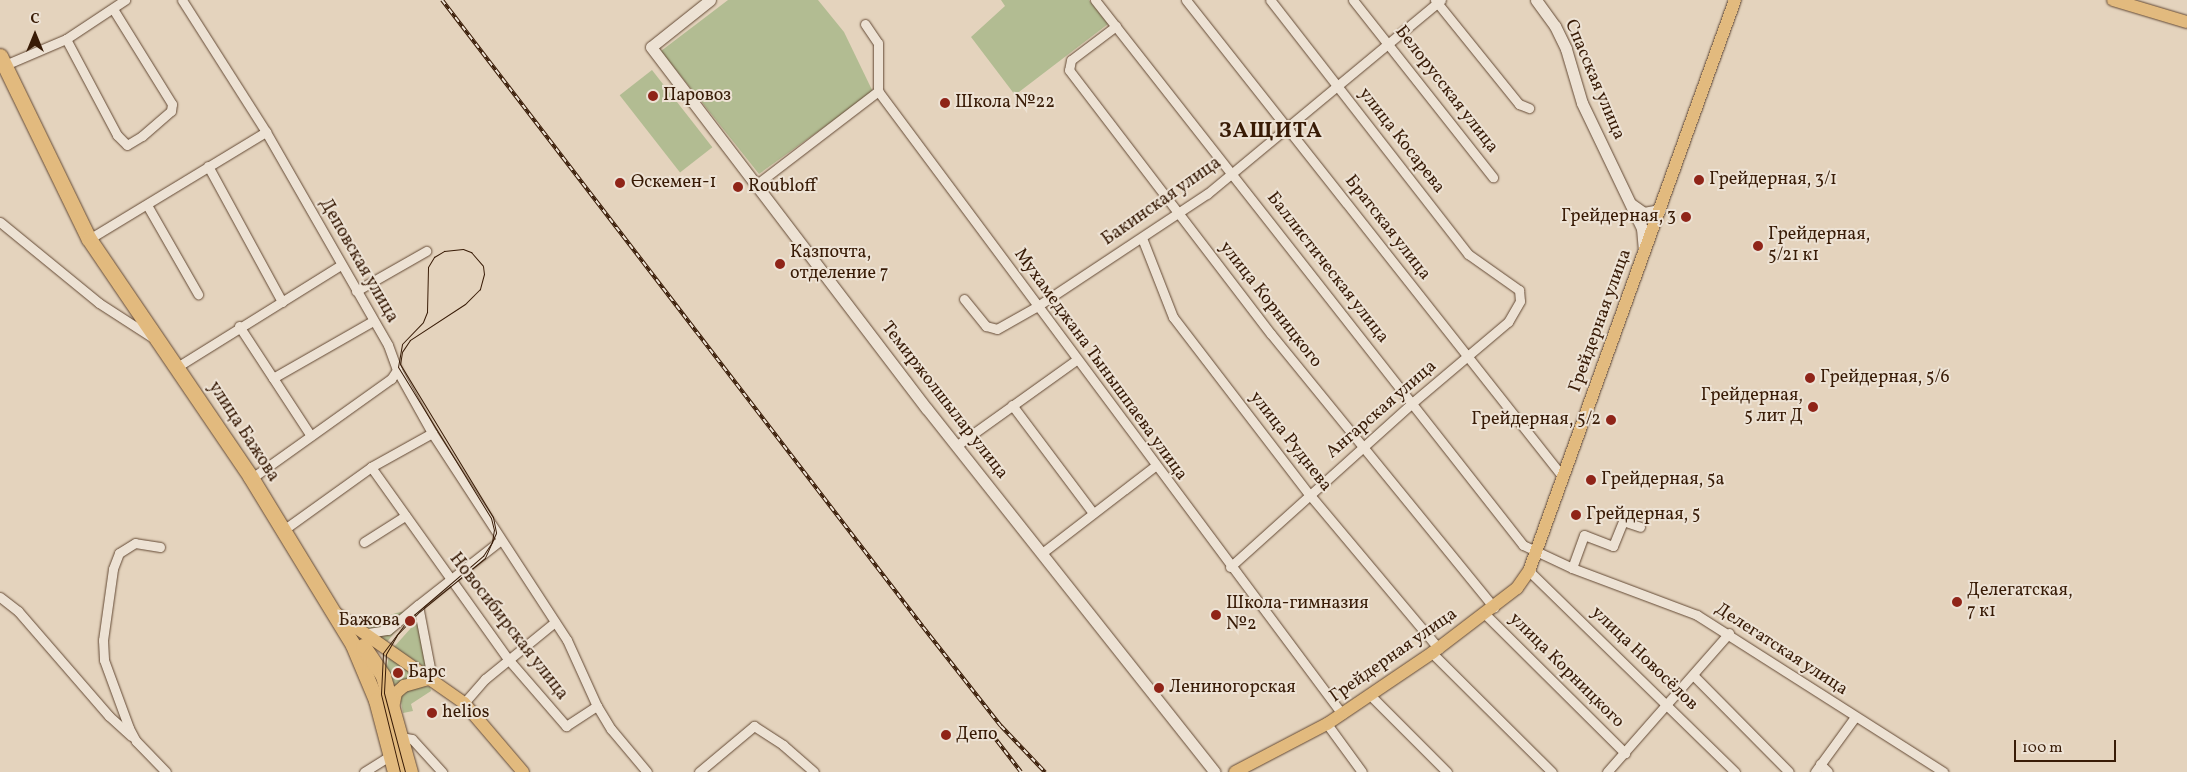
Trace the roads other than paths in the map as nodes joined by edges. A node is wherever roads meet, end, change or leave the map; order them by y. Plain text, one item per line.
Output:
1 (125, 0) edge
2 (182, 0) edge
3 (710, 0) edge
4 (1095, 0) edge
5 (1186, 0) edge
6 (1270, 0) edge
7 (1353, 0) edge
8 (1536, 0) edge
9 (1735, 0) edge
10 (2113, 0) edge
11 (1438, 1) edge
12 (112, 9) junction
13 (2187, 22) edge
14 (865, 24) dead end
15 (1116, 26) junction
16 (66, 39) junction
17 (1390, 44) junction
18 (2, 61) edge
19 (1338, 86) junction
20 (878, 91) junction
21 (1529, 108) dead end
22 (1287, 128) junction
23 (266, 132) junction
24 (208, 166) junction
25 (1232, 173) junction
26 (1494, 177) dead end
27 (757, 184) junction
28 (1630, 203) junction
29 (147, 206) junction
30 (1660, 210) junction
31 (1178, 213) junction
32 (0, 222) edge
33 (89, 238) junction
34 (1142, 238) junction
35 (426, 251) dead end
36 (1644, 252) junction
37 (341, 265) junction
38 (356, 290) junction
39 (1519, 290) joint
40 (198, 294) dead end
41 (964, 300) dead end
42 (282, 302) junction
43 (1036, 307) junction
44 (373, 321) junction
45 (239, 326) junction
46 (163, 345) junction
47 (1469, 358) junction
48 (1076, 360) junction
49 (177, 367) junction
50 (397, 370) junction
51 (273, 378) junction
52 (1412, 403) junction
53 (1012, 405) junction
54 (432, 433) junction
55 (311, 436) junction
56 (956, 446) junction
57 (1362, 448) junction
58 (1154, 466) junction
59 (371, 467) junction
60 (1562, 476) junction
61 (252, 478) junction
62 (1309, 494) junction
63 (1093, 513) junction
64 (405, 516) junction
65 (1640, 527) dead end
66 (282, 531) junction
67 (501, 540) junction
68 (364, 542) dead end
69 (160, 547) dead end
70 (1536, 552) junction
71 (1042, 553) junction
72 (1230, 567) junction
73 (1572, 568) junction
74 (1529, 571) junction
75 (449, 580) junction
76 (0, 598) edge
77 (418, 605) junction
78 (1489, 610) junction
79 (334, 612) junction
80 (555, 622) junction
81 (368, 633) junction
82 (1729, 634) junction
83 (1436, 651) junction
84 (508, 659) junction
85 (1693, 675) junction
86 (432, 678) junction
87 (1370, 695) junction
88 (464, 703) junction
89 (1666, 703) junction
90 (597, 706) junction
91 (392, 708) junction
92 (1342, 714) junction
93 (1855, 717) junction
94 (1327, 724) junction
95 (401, 737) junction
96 (136, 741) junction
97 (1625, 753) junction
98 (391, 755) junction
99 (1817, 768) edge
100 (166, 772) edge
101 (364, 772) edge
102 (395, 772) edge
103 (410, 772) edge
104 (442, 772) edge
105 (523, 772) edge
106 (647, 772) edge
107 (699, 772) edge
108 (814, 772) edge
109 (1215, 772) edge
110 (1235, 772) edge
111 (1362, 772) edge
112 (1447, 772) edge
113 (1552, 772) edge
114 (1607, 772) edge
115 (1735, 772) edge
116 (1789, 772) edge
117 (1828, 772) edge
118 (1944, 772) edge

1 - 12 street
2 - 23 street, Деповская улица
3 - 27 street, Темиржолшылар улица
4 - 15 street, Баллистическая улица
5 - 22 street, Братская улица
6 - 19 street, улица Косарева
7 - 17 street, Белорусская улица
8 - 28 street, Спасская улица
9 - 30 main road, Грейдерная улица
10 - 13 main road
11 - 17 street, Бакинская улица
11 - 21 street
12 - 16 street
12 - 16 street
14 - 20 street
15 - 25 street, Баллистическая улица
15 - 31 street, улица Корницкого
16 - 18 street
17 - 19 street, Бакинская улица
17 - 26 street, Белорусская улица
18 - 33 highway, улица Бажова
19 - 22 street, Бакинская улица
19 - 39 street, улица Косарева
20 - 27 street
20 - 43 street, Мухамеджана Тынышпаева улица
22 - 25 street, Бакинская улица
22 - 47 street, Братская улица
23 - 24 street
23 - 37 street, Деповская улица
24 - 29 street
24 - 42 street
25 - 31 street, Бакинская улица
25 - 52 street, Баллистическая улица
27 - 56 street, Темиржолшылар улица
28 - 30 street
28 - 36 street, Спасская улица
29 - 33 street
29 - 40 street
30 - 36 main road, Грейдерная улица
31 - 34 street, Бакинская улица
31 - 57 street, улица Корницкого
32 - 46 street
33 - 46 highway, улица Бажова
34 - 43 street, Бакинская улица
34 - 62 street, улица Руднева
35 - 38 street
36 - 60 main road, Грейдерная улица
37 - 38 street, Деповская улица
37 - 42 street
38 - 44 street, Деповская улица
39 - 47 street, Ангарская улица
41 - 43 street, Бакинская улица
42 - 45 street
43 - 48 street, Мухамеджана Тынышпаева улица
44 - 50 street, Деповская улица
44 - 51 street
45 - 49 street
45 - 51 street
46 - 49 highway, улица Бажова
47 - 52 street, Ангарская улица
47 - 60 street, Братская улица
48 - 53 street
48 - 58 street, Мухамеджана Тынышпаева улица
49 - 61 highway, улица Бажова
50 - 54 street, Деповская улица
50 - 55 street
51 - 55 street
52 - 57 street, Ангарская улица
52 - 70 street, Баллистическая улица
53 - 56 street
53 - 63 street
54 - 59 street
54 - 67 street, Деповская улица
55 - 61 street
56 - 71 street, Темиржолшылар улица
57 - 62 street, Ангарская улица
57 - 78 street, улица Корницкого
58 - 63 street
58 - 72 street, Мухамеджана Тынышпаева улица
59 - 64 street, Новосибирская улица
59 - 66 street
60 - 70 main road, Грейдерная улица
61 - 66 highway, улица Бажова
62 - 72 street, Ангарская улица
62 - 83 street, улица Руднева
63 - 71 street
64 - 68 street
64 - 75 street, Новосибирская улица
65 - 73 street
66 - 79 highway, улица Бажова
67 - 75 street
67 - 80 street, Деповская улица
69 - 96 street
70 - 73 street, Делегатская улица
70 - 74 main road, Грейдерная улица
71 - 109 street, Темиржолшылар улица
72 - 92 street, Мухамеджана Тынышпаева улица
73 - 82 street, Делегатская улица
74 - 78 main road, Грейдерная улица
74 - 89 street, улица Новосёлов
75 - 77 street
75 - 84 street, Новосибирская улица
76 - 96 street
77 - 81 street
77 - 86 street
78 - 83 main road, Грейдерная улица
78 - 97 street, улица Корницкого
79 - 81 main road, улица Бажова
79 - 91 highway
79 - 98 highway
80 - 84 street
80 - 90 street, Деповская улица
81 - 86 main road, улица Бажова
82 - 85 street
82 - 93 street, Делегатская улица
83 - 87 main road, Грейдерная улица
83 - 113 street, улица Руднева
84 - 88 street
84 - 90 street, Новосибирская улица
85 - 89 street
85 - 116 street
86 - 88 main road, улица Бажова
86 - 91 main road
87 - 92 main road, Грейдерная улица
87 - 112 street
88 - 105 main road, улица Бажова
89 - 97 street
89 - 115 street, улица Новосёлов
90 - 106 street, Деповская улица
91 - 95 highway
92 - 94 main road, Грейдерная улица
93 - 99 street
93 - 118 street, Делегатская улица
94 - 110 main road, Грейдерная улица
94 - 111 street
95 - 103 highway
95 - 104 street
96 - 100 street
97 - 114 street
98 - 101 street
98 - 102 highway
99 - 117 street
107 - 108 street

